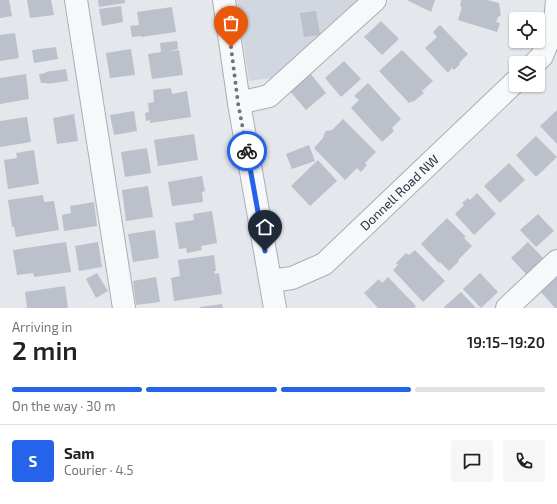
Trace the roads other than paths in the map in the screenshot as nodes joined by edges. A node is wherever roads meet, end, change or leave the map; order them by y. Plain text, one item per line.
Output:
1 (76, 0) edge
2 (224, 0) edge
3 (375, 0) edge
4 (557, 0) edge
5 (542, 56) edge
6 (509, 88) edge
7 (238, 103) junction
8 (557, 260) edge
9 (270, 281) junction
10 (124, 308) edge
11 (275, 308) edge
12 (507, 308) edge

1 - 10 street
2 - 7 street
3 - 7 street
4 - 5 street
6 - 9 street, Donnell Road NW
7 - 9 street
8 - 12 street
9 - 11 street

